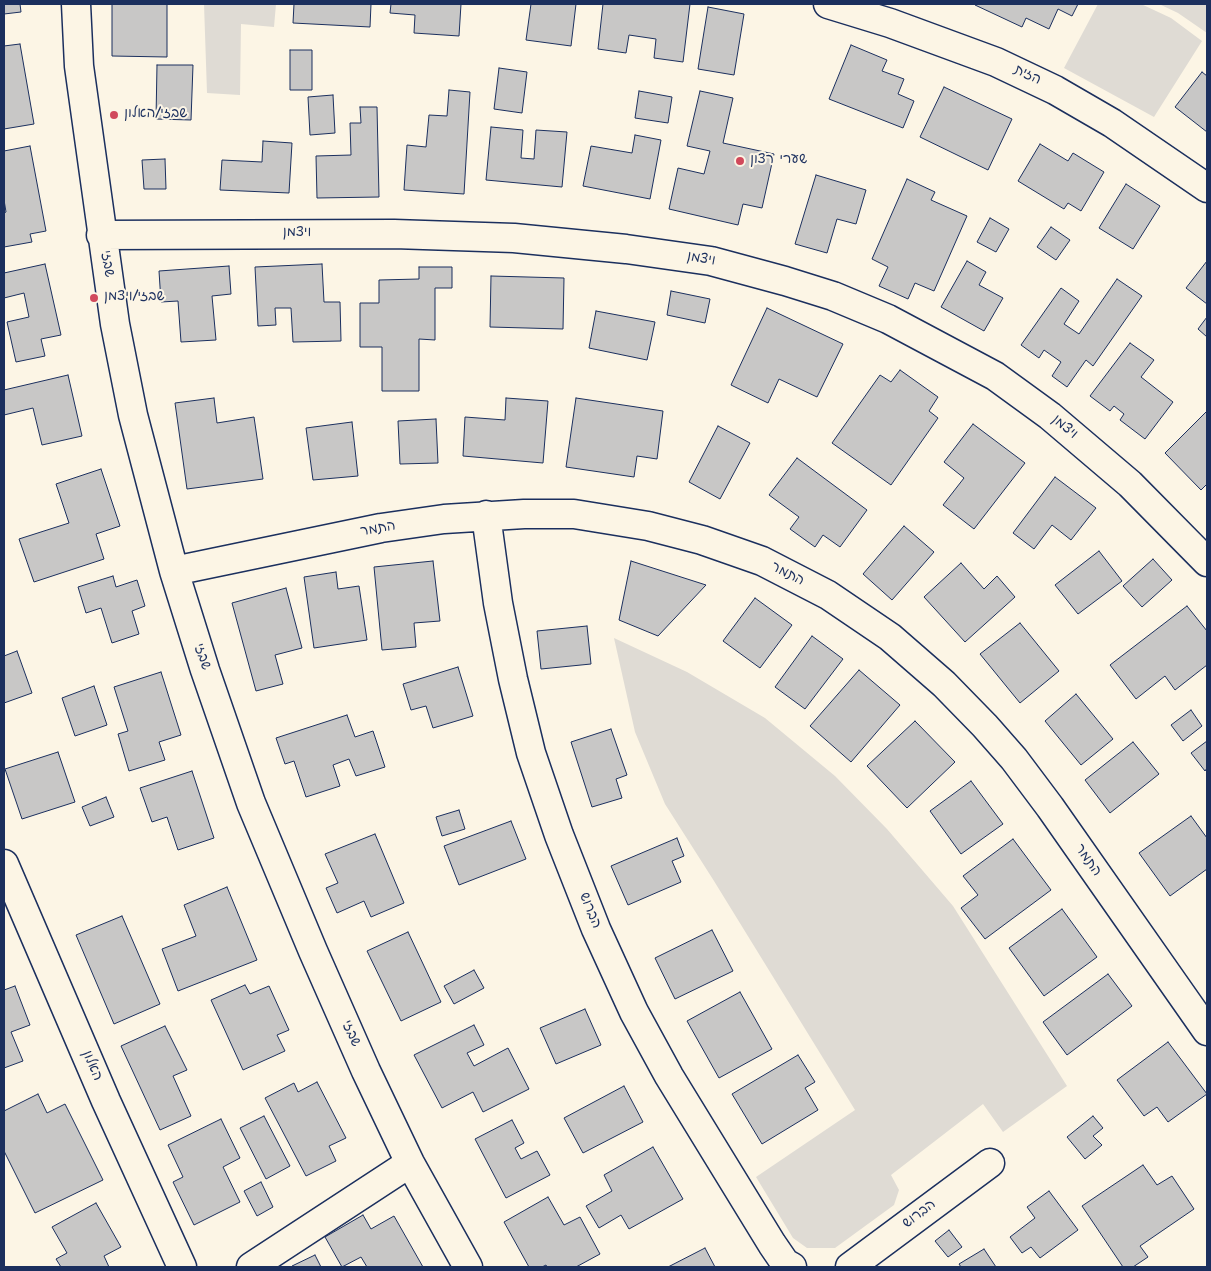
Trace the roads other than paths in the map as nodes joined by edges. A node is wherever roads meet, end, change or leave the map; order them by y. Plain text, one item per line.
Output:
1 (76, 4) edge
2 (828, 4) edge
3 (1207, 188) edge
4 (101, 235) junction
5 (486, 515) junction
6 (1207, 562) edge
7 (174, 572) junction
8 (4, 864) edge
9 (1207, 1031) edge
10 (990, 1162) dead end
11 (410, 1163) junction
12 (182, 1267) edge
13 (251, 1267) edge
14 (468, 1267) edge
15 (792, 1267) edge
16 (850, 1267) edge

1 - 4 street, שבזי
2 - 3 street, הזית
4 - 6 street, ויצמן
4 - 7 street, שבזי
5 - 7 street, התמר
5 - 9 street, התמר
5 - 15 street, הברוש
7 - 11 street, שבזי
8 - 12 street, האלון
10 - 16 street, הברוש
11 - 13 street
11 - 14 street, שבזי

